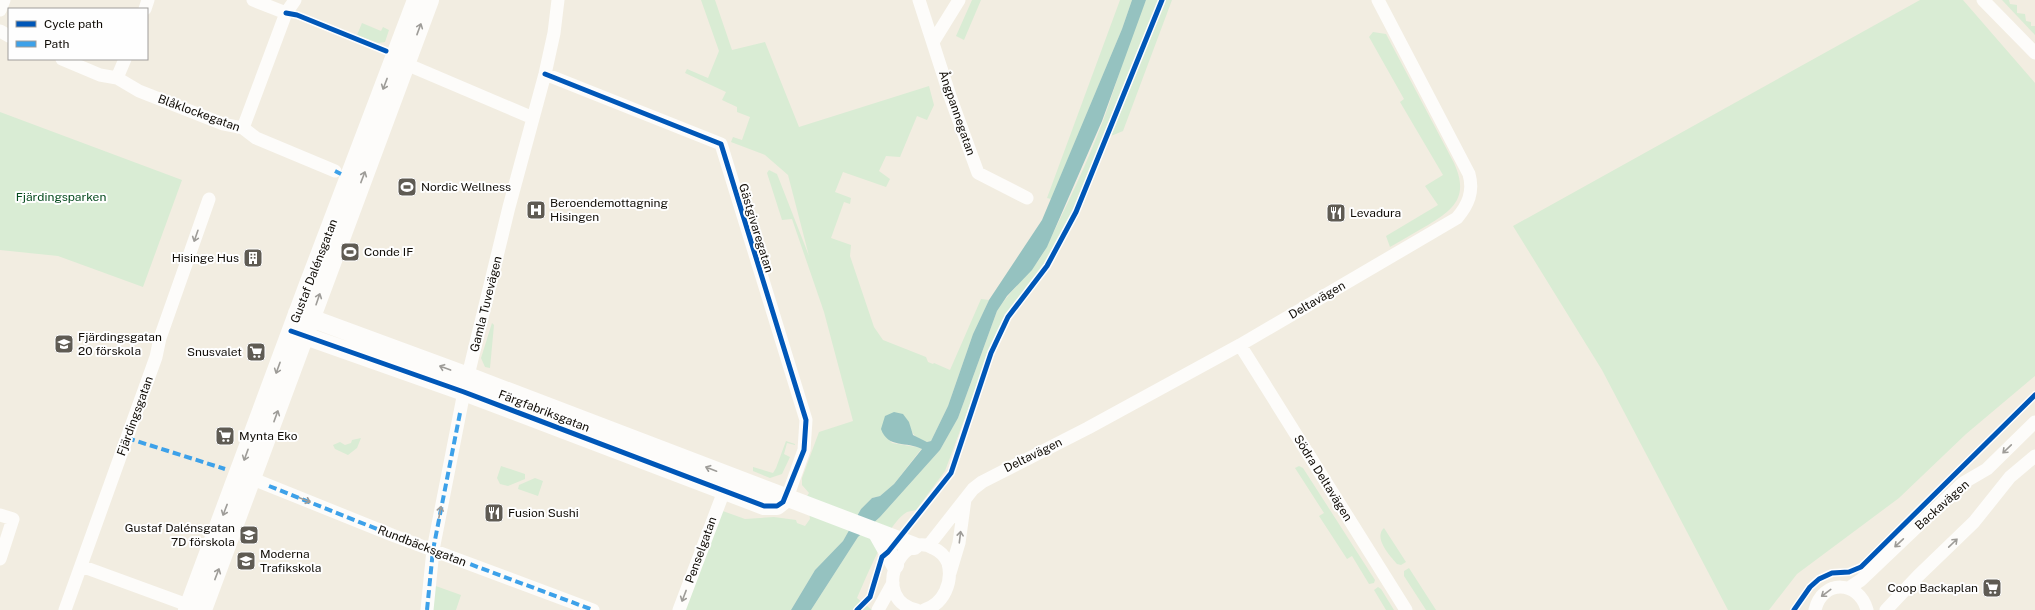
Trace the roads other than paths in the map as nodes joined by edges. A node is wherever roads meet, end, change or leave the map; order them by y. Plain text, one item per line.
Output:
1 (4, 0) edge
2 (253, 0) edge
3 (295, 0) edge
4 (416, 0) edge
5 (430, 0) edge
6 (558, 0) edge
7 (919, 0) edge
8 (959, 0) edge
9 (1378, 0) edge
10 (1983, 0) edge
11 (0, 10) edge
12 (286, 13) junction
13 (933, 42) junction
14 (398, 48) junction
15 (2035, 53) edge
16 (64, 60) edge
17 (125, 60) edge
18 (406, 64) junction
19 (545, 74) junction
20 (117, 78) junction
21 (533, 118) junction
22 (243, 128) junction
23 (335, 171) dead end
24 (1027, 198) dead end
25 (209, 199) dead end
26 (304, 316) junction
27 (298, 333) junction
28 (1240, 345) junction
29 (466, 384) junction
30 (2035, 422) edge
31 (2035, 456) edge
32 (253, 479) junction
33 (737, 479) junction
34 (724, 491) junction
35 (786, 498) junction
36 (965, 499) junction
37 (0, 515) edge
38 (877, 533) junction
39 (922, 546) junction
40 (433, 550) junction
41 (0, 559) edge
42 (895, 565) junction
43 (81, 566) junction
44 (950, 573) junction
45 (893, 583) junction
46 (1849, 588) junction
47 (944, 596) junction
48 (195, 609) edge
49 (909, 609) edge
50 (65, 610) edge
51 (428, 610) edge
52 (593, 610) edge
53 (679, 610) edge
54 (878, 610) edge
55 (924, 610) edge
56 (943, 610) edge
57 (1406, 610) edge
58 (1815, 610) edge
59 (1867, 610) edge
60 (1886, 610) edge

1 - 11 street
2 - 12 street
3 - 12 street
4 - 14 street, Gustaf Dalénsgatan
18 -> 5 street, Gustaf Dalénsgatan
6 - 19 street, Gamla Tuvevägen
7 - 13 street, Ångpannegatan
8 - 13 street
9 - 28 street, Deltavägen
10 - 15 street
12 - 22 street
13 - 24 street, Ångpannegatan
14 - 18 street
14 -> 26 street, Gustaf Dalénsgatan
16 - 20 street, Blåklockegatan
17 - 20 street
18 - 21 street
26 -> 18 street, Gustaf Dalénsgatan
19 - 21 street, Gamla Tuvevägen
19 - 35 street, Gästgivaregatan
20 - 22 street, Blåklockegatan
21 - 29 street, Gamla Tuvevägen
22 - 23 street, Blåklockegatan
25 -> 43 street, Fjärdingsgatan
26 - 27 street, Gustaf Dalénsgatan
29 -> 26 street, Färgfabriksgatan
27 - 29 street, Färgfabriksgatan
32 -> 27 street, Gustaf Dalénsgatan
27 -> 48 street, Gustaf Dalénsgatan
28 - 36 street, Deltavägen
28 - 57 street, Södra Deltavägen
33 -> 29 street, Färgfabriksgatan
29 - 34 street, Färgfabriksgatan
40 -> 29 street, Gamla Tuvevägen
30 -> 46 street, Backavägen
60 -> 31 street
32 -> 40 street, Rundbäcksgatan
48 -> 32 street, Gustaf Dalénsgatan
33 - 34 street
33 - 35 street, Färgfabriksgatan
34 - 35 street, Färgfabriksgatan
34 -> 53 street, Penselgatan
35 - 38 street, Färgfabriksgatan
36 - 39 street, Deltavägen
44 -> 36 street
37 - 41 street
38 - 39 street, Färgfabriksgatan
38 - 42 street
39 - 42 street, Deltavägen
39 - 44 street
40 - 51 street, Gamla Tuvevägen
40 - 52 street, Rundbäcksgatan
42 - 45 street
43 - 48 street
43 - 50 street, Fjärdingsgatan
44 - 47 street
45 - 49 street
45 - 54 street
46 -> 58 street
46 - 59 street
47 - 55 street
47 - 56 street

